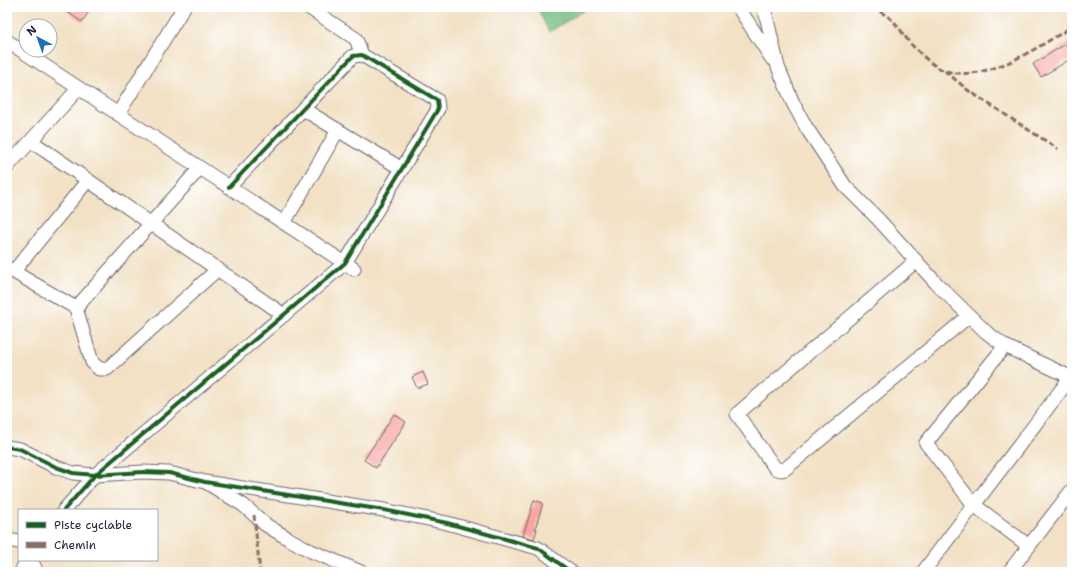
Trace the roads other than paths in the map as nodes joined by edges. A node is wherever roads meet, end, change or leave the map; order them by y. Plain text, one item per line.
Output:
1 (184, 7) edge
2 (308, 7) edge
3 (738, 7) edge
4 (764, 7) edge
5 (8, 44) edge
6 (362, 55) junction
7 (778, 67) junction
8 (79, 88) junction
9 (303, 109) junction
10 (118, 114) junction
11 (338, 130) junction
12 (31, 141) junction
13 (7, 166) edge
14 (200, 168) junction
15 (402, 169) junction
16 (88, 180) junction
17 (229, 187) junction
18 (151, 223) junction
19 (284, 223) junction
20 (916, 261) junction
21 (350, 266) junction
22 (218, 269) junction
23 (10, 270) edge
24 (76, 308) junction
25 (284, 315) junction
26 (969, 316) junction
27 (1005, 346) junction
28 (1072, 378) edge
29 (8, 449) edge
30 (95, 475) junction
31 (205, 482) junction
32 (1072, 490) edge
33 (974, 505) junction
34 (65, 509) edge
35 (7, 540) edge
36 (18, 542) edge
37 (1029, 546) junction
38 (26, 561) edge
39 (32, 561) edge
40 (20, 572) edge
41 (37, 572) edge
42 (361, 572) edge
43 (571, 572) edge
44 (923, 572) edge
45 (1009, 572) edge

1 - 10 street
2 - 6 street
3 - 7 street
4 - 7 street
5 - 8 street
6 - 9 street
6 - 15 street
7 - 20 street
8 - 10 street
8 - 12 street
9 - 11 street
9 - 17 street
10 - 14 street
11 - 15 street
11 - 19 street
12 - 13 street
12 - 16 street
14 - 17 street
14 - 18 street
15 - 21 street
16 - 18 street
16 - 23 street
17 - 19 street
18 - 22 street
18 - 24 street
19 - 21 street
20 - 26 street
20 - 26 street
21 - 25 street
22 - 24 street
22 - 25 street
23 - 24 street
25 - 30 street
26 - 27 street
27 - 28 street
27 - 33 street
28 - 33 street
29 - 30 street
30 - 31 street
30 - 34 street
31 - 42 street
31 - 43 street
32 - 37 street
33 - 37 street
33 - 44 street
35 - 36 street
37 - 45 street
38 - 40 street
39 - 41 street

